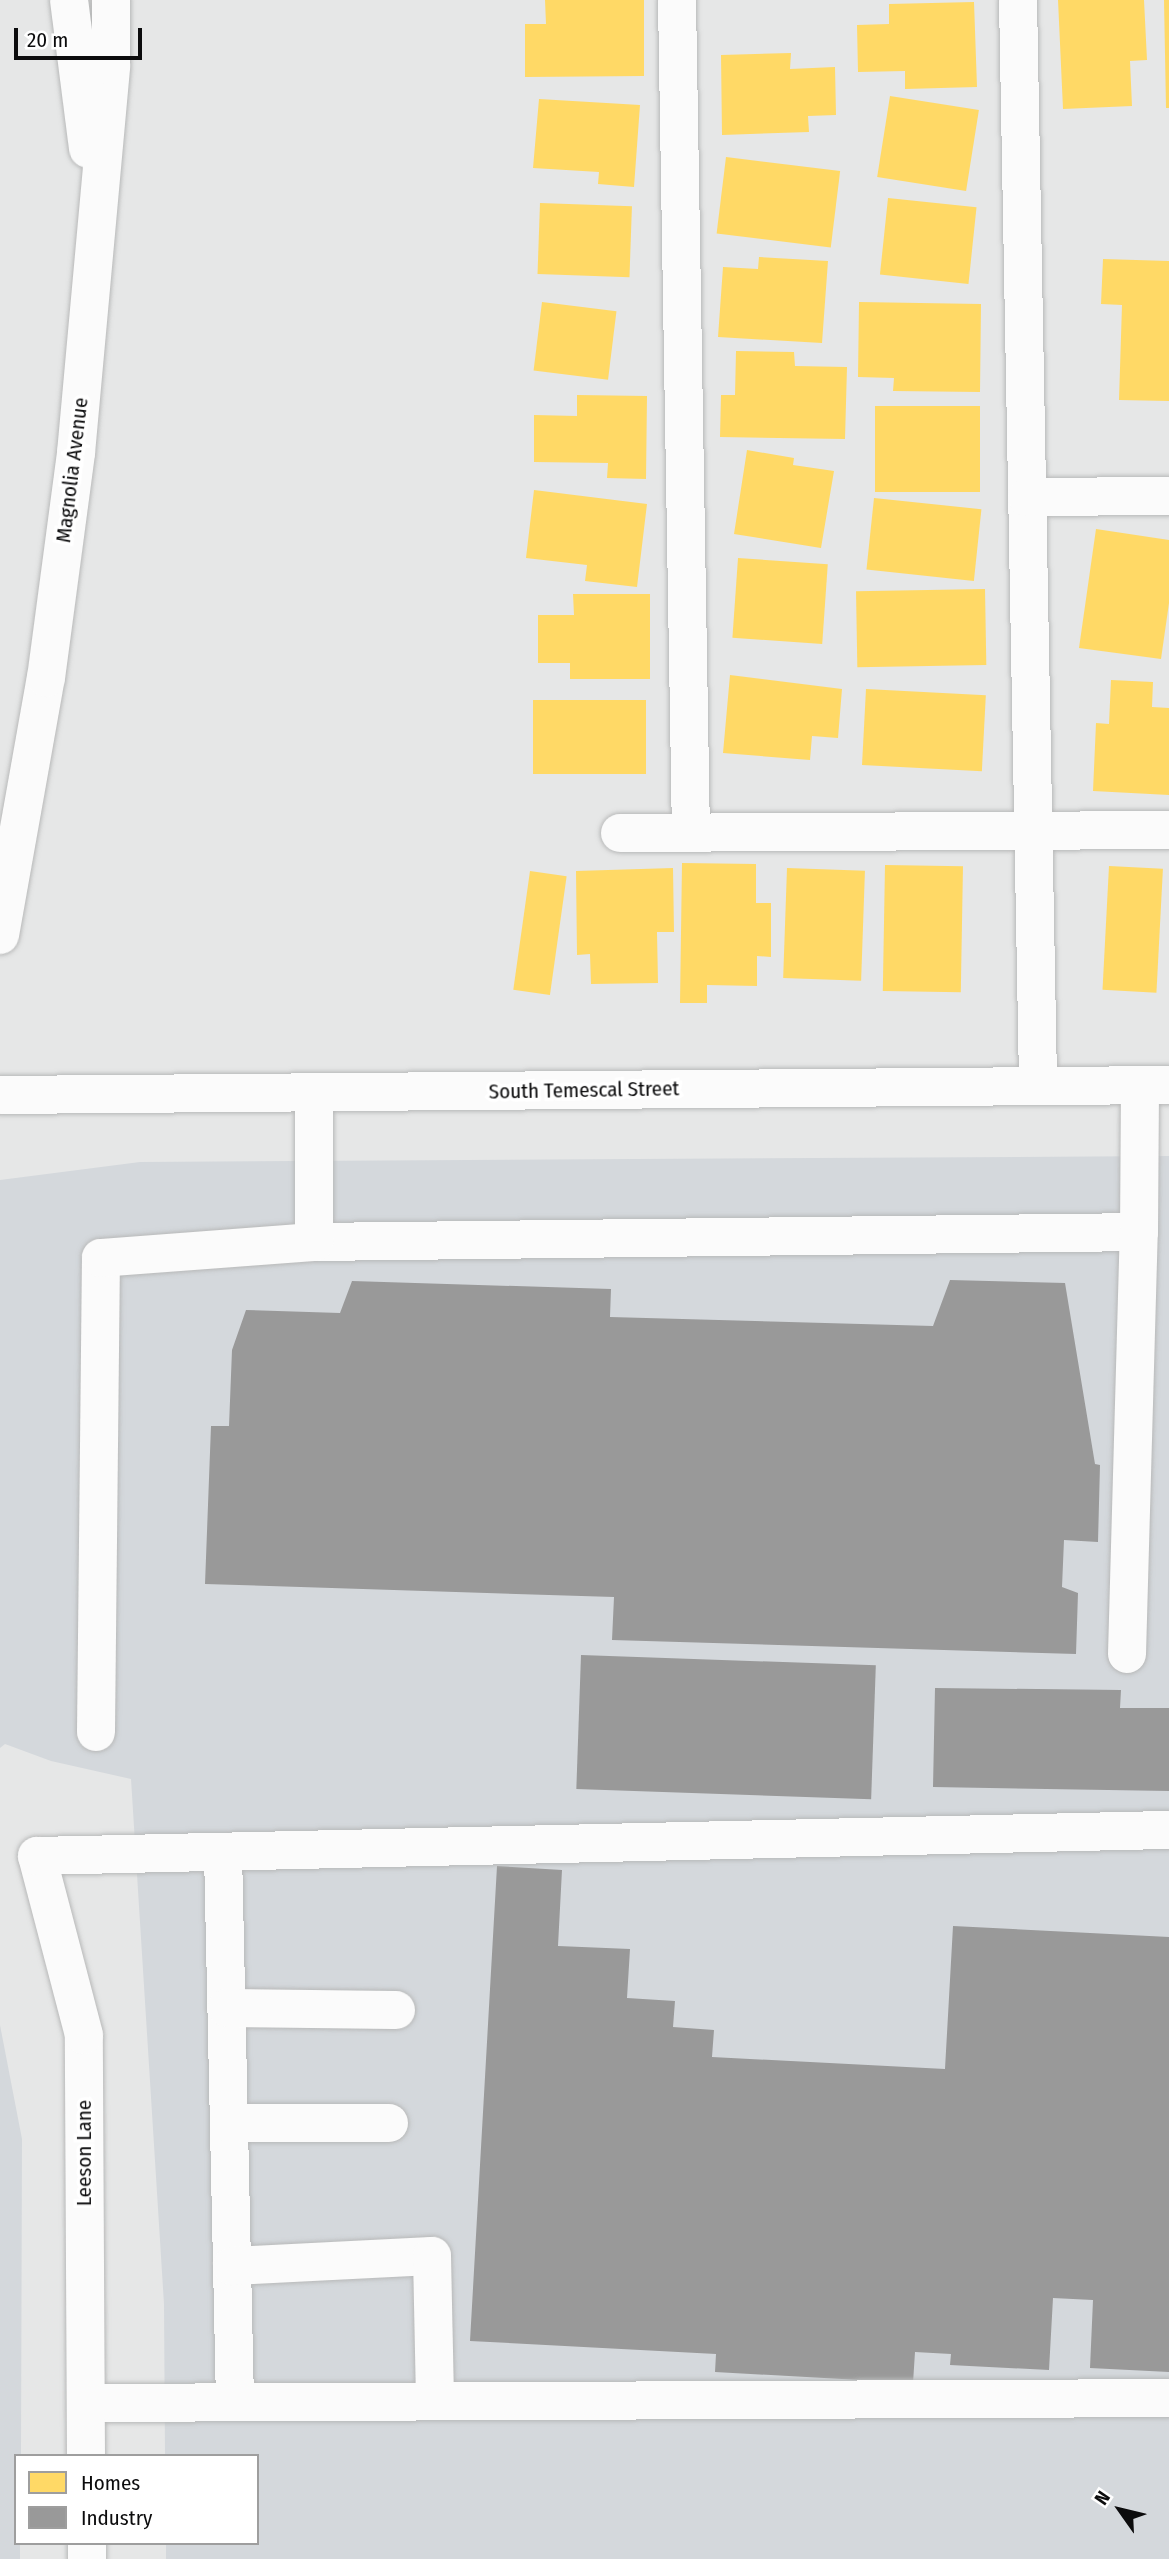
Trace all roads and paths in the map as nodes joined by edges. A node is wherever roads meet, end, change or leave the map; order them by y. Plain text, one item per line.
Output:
1 (69, 0) edge
2 (111, 0) edge
3 (677, 0) edge
4 (1018, 0) edge
5 (96, 221) junction
6 (1169, 496) edge
7 (1027, 497) junction
8 (1034, 830) junction
9 (1169, 830) edge
10 (620, 833) dead end
11 (691, 833) junction
12 (0, 935) edge
13 (1154, 1085) edge
14 (1038, 1086) junction
15 (314, 1092) junction
16 (0, 1095) edge
17 (1139, 1232) junction
18 (314, 1242) junction
19 (1127, 1654) dead end
20 (96, 1732) dead end
21 (1169, 1830) edge
22 (223, 1852) junction
23 (227, 2008) junction
24 (396, 2010) dead end
25 (229, 2123) junction
26 (388, 2123) dead end
27 (232, 2266) junction
28 (1169, 2398) edge
29 (435, 2401) junction
30 (234, 2402) junction
31 (86, 2403) junction
32 (86, 2454) edge

1 - 5 street
2 - 5 street, Magnolia Avenue
3 - 11 street
4 - 7 street
5 - 12 street, Magnolia Avenue
6 - 7 street
7 - 8 street
8 - 9 street
8 - 11 street
8 - 14 street
10 - 11 street
13 - 14 street, South Temescal Street
13 - 17 street
14 - 15 street, South Temescal Street
15 - 16 street, South Temescal Street
15 - 18 street
17 - 18 street
17 - 19 street
18 - 20 street
21 - 22 street
22 - 23 street
22 - 31 street, Leeson Lane
23 - 24 street
23 - 25 street
25 - 26 street
25 - 27 street
27 - 29 street
27 - 30 street
28 - 29 street
29 - 30 street
30 - 31 street
31 - 32 street, Leeson Lane

